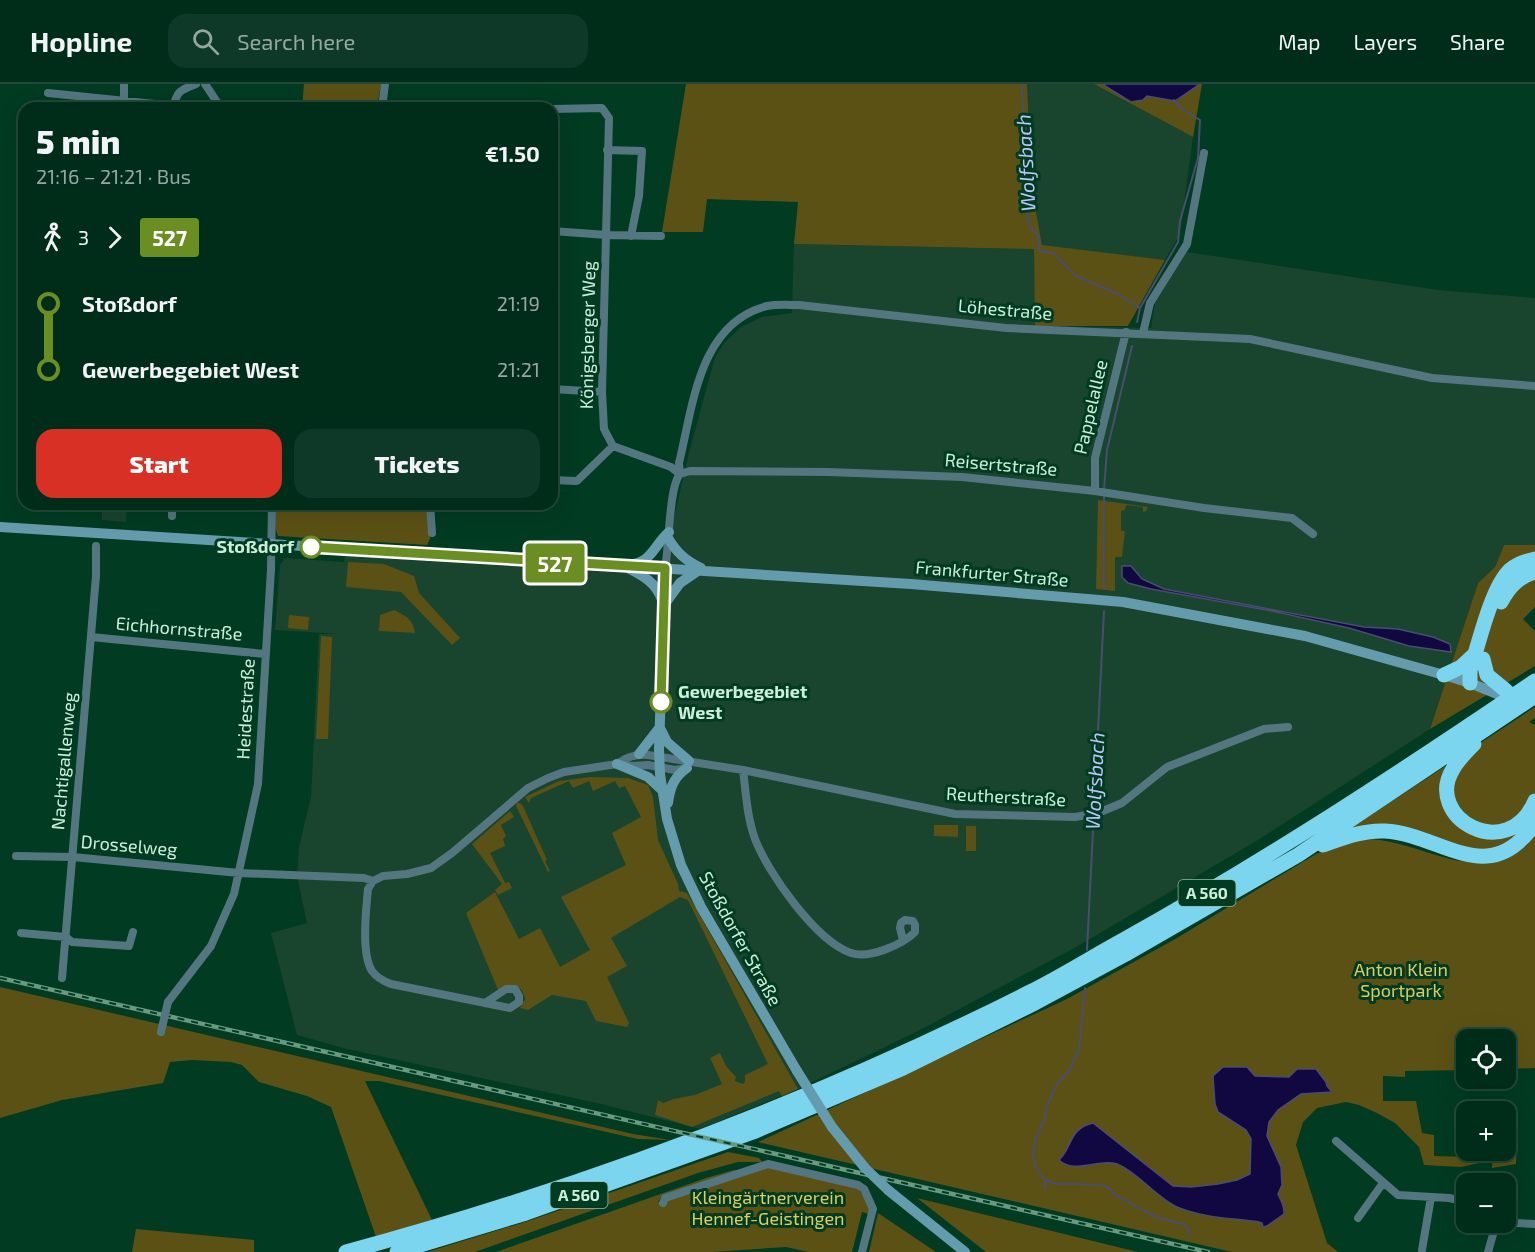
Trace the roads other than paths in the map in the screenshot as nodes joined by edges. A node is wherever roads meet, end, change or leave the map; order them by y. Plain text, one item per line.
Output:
1 (124, 84) edge
2 (196, 84) edge
3 (205, 84) edge
4 (385, 84) edge
5 (48, 93) dead end
6 (124, 101) junction
7 (132, 102) edge
8 (174, 102) edge
9 (217, 102) edge
10 (383, 102) edge
11 (558, 109) edge
12 (608, 150) junction
13 (1204, 153) dead end
14 (558, 231) edge
15 (607, 235) junction
16 (632, 236) junction
17 (661, 236) dead end
18 (1126, 332) junction
19 (1143, 333) junction
20 (1535, 386) edge
21 (558, 389) edge
22 (602, 392) junction
23 (613, 446) junction
24 (680, 474) junction
25 (558, 480) edge
26 (1101, 492) junction
27 (172, 510) edge
28 (272, 510) edge
29 (430, 510) edge
30 (172, 516) dead end
31 (0, 527) edge
32 (432, 533) dead end
33 (1312, 534) dead end
34 (669, 535) junction
35 (271, 544) junction
36 (96, 546) dead end
37 (1535, 559) edge
38 (623, 565) junction
39 (665, 568) junction
40 (703, 570) junction
41 (1535, 572) edge
42 (664, 606) junction
43 (91, 637) junction
44 (265, 654) junction
45 (1479, 656) junction
46 (1444, 675) junction
47 (1535, 679) edge
48 (1470, 683) junction
49 (1520, 703) edge
50 (660, 727) junction
51 (1287, 727) dead end
52 (639, 754) junction
53 (660, 762) junction
54 (617, 764) junction
55 (688, 764) junction
56 (743, 770) junction
57 (662, 790) junction
58 (1535, 801) edge
59 (667, 819) junction
60 (1535, 824) edge
61 (1298, 855) junction
62 (16, 856) dead end
63 (73, 857) junction
64 (239, 873) junction
65 (373, 881) junction
66 (133, 932) dead end
67 (21, 933) dead end
68 (66, 937) junction
69 (903, 940) dead end
70 (62, 978) dead end
71 (485, 1003) dead end
72 (161, 1032) dead end
73 (1336, 1141) dead end
74 (1383, 1183) junction
75 (1431, 1197) junction
76 (1456, 1200) edge
77 (663, 1203) dead end
78 (1358, 1218) dead end
79 (1516, 1224) edge
80 (1535, 1224) edge
81 (1493, 1233) edge
82 (1422, 1250) dead end
83 (346, 1252) edge
84 (397, 1252) edge
85 (862, 1252) edge
86 (965, 1252) edge
87 (1488, 1252) edge

1 - 6 street
2 - 8 street
3 - 9 street
4 - 10 street
5 - 6 street
6 - 7 street
11 - 12 street, Königsberger Weg
12 - 15 street, Königsberger Weg
12 - 16 street
13 - 19 street
14 - 15 street
15 - 16 street
15 - 22 street, Königsberger Weg
16 - 17 street
18 - 19 street, Löhestraße
18 - 24 street, Löhestraße
18 - 26 street, Pappelallee
19 - 20 street, Löhestraße
21 - 22 street
22 - 23 street, Königsberger Weg
23 - 24 street
23 - 25 street
24 - 26 street, Reisertstraße
24 - 34 street, Löhestraße
26 - 33 street, Reisertstraße
27 - 30 street
28 - 35 street, Heidestraße
29 - 32 street
31 - 35 main road
34 - 38 main road
34 - 39 street, Löhestraße
34 - 40 main road
35 - 38 main road, Frankfurter Straße
35 - 44 street, Heidestraße
36 - 43 street, Nachtigallenweg
37 - 45 highway
38 - 39 main road, Frankfurter Straße
38 - 42 main road
39 - 40 main road, Frankfurter Straße
39 - 42 main road, Stoßdorfer Straße
40 - 42 main road
40 - 46 main road, Frankfurter Straße
41 - 45 highway
42 - 50 main road, Stoßdorfer Straße
43 - 44 street, Eichhornstraße
43 - 63 street, Nachtigallenweg
44 - 64 street, Heidestraße
45 - 46 highway
45 - 48 highway
45 - 49 highway
46 - 48 main road, Frankfurter Straße
47 - 49 highway, A 560
48 - 49 main road, Frankfurter Straße
49 - 58 highway
49 - 61 highway, A 560
49 - 83 highway, A 560
50 - 52 main road
50 - 53 main road, Stoßdorfer Straße
50 - 55 main road
51 - 56 street, Reutherstraße
52 - 53 street, Reutherstraße
52 - 54 street
53 - 54 street
53 - 55 street, Reutherstraße
53 - 57 main road, Stoßdorfer Straße
54 - 57 main road
54 - 65 street
55 - 56 street, Reutherstraße
55 - 59 main road
56 - 69 street
57 - 59 main road, Stoßdorfer Straße
59 - 86 main road, Stoßdorfer Straße, bridge
60 - 61 highway
61 - 84 highway, A 560
62 - 63 street, Drosselweg
63 - 64 street, Drosselweg
63 - 68 street, Nachtigallenweg
64 - 65 street
64 - 72 street, Heidestraße, bridge
65 - 71 street
66 - 68 street
67 - 68 street
68 - 70 street, Nachtigallenweg
73 - 74 street
74 - 75 street
74 - 78 street
75 - 76 street
75 - 82 street
77 - 85 street
79 - 80 street
81 - 87 street

